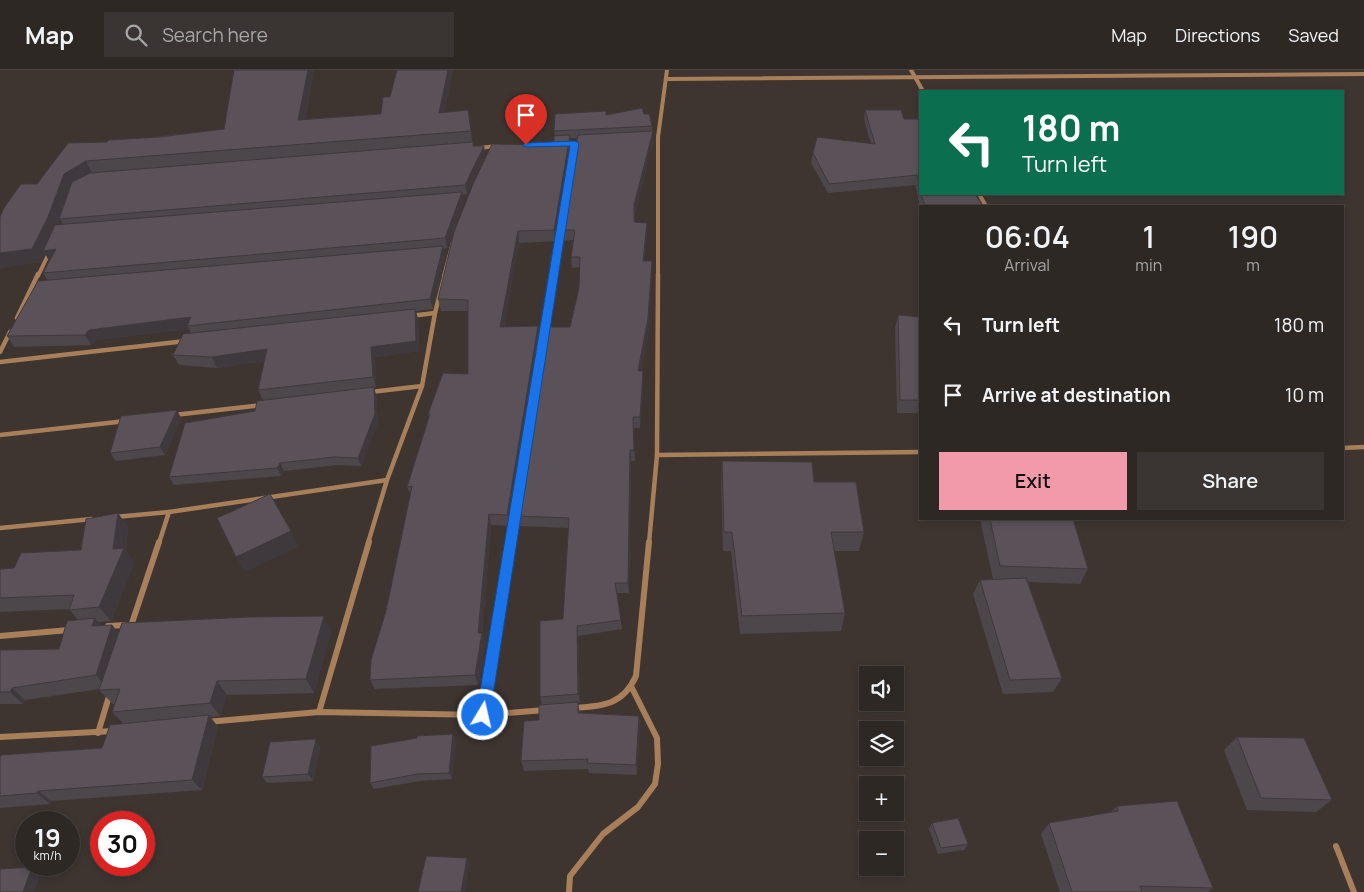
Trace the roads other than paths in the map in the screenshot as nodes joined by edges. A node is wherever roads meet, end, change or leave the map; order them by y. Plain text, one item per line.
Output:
1 (667, 70) edge
2 (911, 70) edge
3 (1320, 70) edge
4 (1324, 74) junction
5 (1364, 74) edge
6 (668, 79) junction
7 (916, 79) junction
8 (922, 90) edge
9 (649, 137) edge
10 (658, 137) junction
11 (584, 142) edge
12 (575, 143) junction
13 (530, 145) edge
14 (494, 146) junction
15 (503, 146) edge
16 (474, 148) edge
17 (490, 155) edge
18 (455, 234) edge
19 (51, 248) edge
20 (439, 252) edge
21 (449, 252) junction
22 (42, 288) edge
23 (32, 289) junction
24 (435, 313) junction
25 (405, 317) edge
26 (16, 320) edge
27 (12, 328) edge
28 (188, 341) edge
29 (0, 352) edge
30 (0, 362) edge
31 (422, 386) junction
32 (364, 393) edge
33 (265, 404) edge
34 (167, 416) edge
35 (138, 419) edge
36 (0, 435) edge
37 (1364, 447) edge
38 (1344, 448) edge
39 (919, 452) edge
40 (657, 455) junction
41 (387, 480) junction
42 (169, 512) junction
43 (100, 518) edge
44 (110, 518) edge
45 (0, 528) edge
46 (131, 624) junction
47 (103, 627) edge
48 (75, 629) edge
49 (128, 633) edge
50 (0, 636) edge
51 (112, 688) edge
52 (632, 688) junction
53 (569, 709) edge
54 (550, 710) edge
55 (319, 712) junction
56 (483, 715) junction
57 (204, 723) edge
58 (117, 731) edge
59 (98, 733) junction
60 (0, 737) edge
61 (1336, 846) dead end
62 (569, 892) edge
63 (1354, 892) edge

1 - 6 street
2 - 7 street
3 - 4 street
4 - 5 street
4 - 7 street
6 - 7 street
6 - 10 street
7 - 8 street
9 - 10 street
10 - 40 street
11 - 12 street
12 - 13 street
12 - 56 street
14 - 15 street
14 - 16 street
14 - 17 street
18 - 21 street
19 - 23 street
20 - 21 street
21 - 24 street
22 - 23 street
23 - 26 street
24 - 25 street
24 - 31 street
27 - 29 street
28 - 30 street
31 - 32 street
31 - 41 street
33 - 34 street
35 - 36 street
37 - 38 street
39 - 40 street
40 - 52 street
41 - 42 street
41 - 55 street
42 - 44 street
42 - 46 street
43 - 45 street
46 - 47 street
46 - 49 street
48 - 50 street
51 - 59 street
52 - 53 street
52 - 62 street
54 - 56 street
55 - 56 street
55 - 57 street
58 - 59 street
59 - 60 street
61 - 63 street

